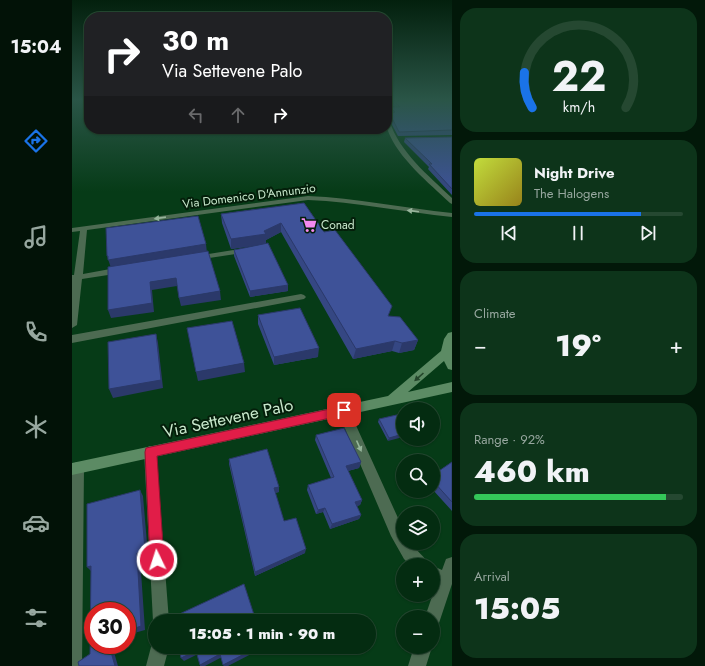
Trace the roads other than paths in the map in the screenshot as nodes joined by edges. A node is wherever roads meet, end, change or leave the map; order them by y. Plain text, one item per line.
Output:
1 (391, 134) edge
2 (394, 140) junction
3 (402, 140) edge
4 (452, 202) edge
5 (452, 215) edge
6 (84, 228) junction
7 (72, 230) edge
8 (257, 248) edge
9 (187, 259) edge
10 (133, 268) edge
11 (75, 277) edge
12 (301, 297) dead end
13 (72, 325) edge
14 (452, 336) edge
15 (72, 339) edge
16 (446, 353) junction
17 (452, 366) edge
18 (452, 387) edge
19 (391, 400) junction
20 (344, 410) junction
21 (150, 452) junction
22 (74, 468) edge
23 (413, 558) edge
24 (452, 565) edge
25 (440, 577) edge
26 (161, 614) edge
27 (158, 654) edge
28 (421, 654) edge
29 (73, 666) edge
30 (154, 666) edge
31 (417, 666) edge

1 - 2 street
2 - 3 street
2 - 4 street
5 -> 6 street, Via Domenico D'Annunzio
6 - 7 street, Via Domenico D'Annunzio
6 - 11 street
8 - 9 street
10 - 11 street
11 - 13 street
12 - 15 street
14 - 16 street
16 - 17 street
16 -> 19 street, Via Settevene Palo
18 - 19 street, Via Settevene Palo
19 - 20 street, Via Settevene Palo
20 - 21 street, Via Settevene Palo
20 -> 23 street
21 - 22 street, Via Settevene Palo
21 - 26 street
22 - 29 street
24 - 25 street
27 - 30 street
28 - 31 street

